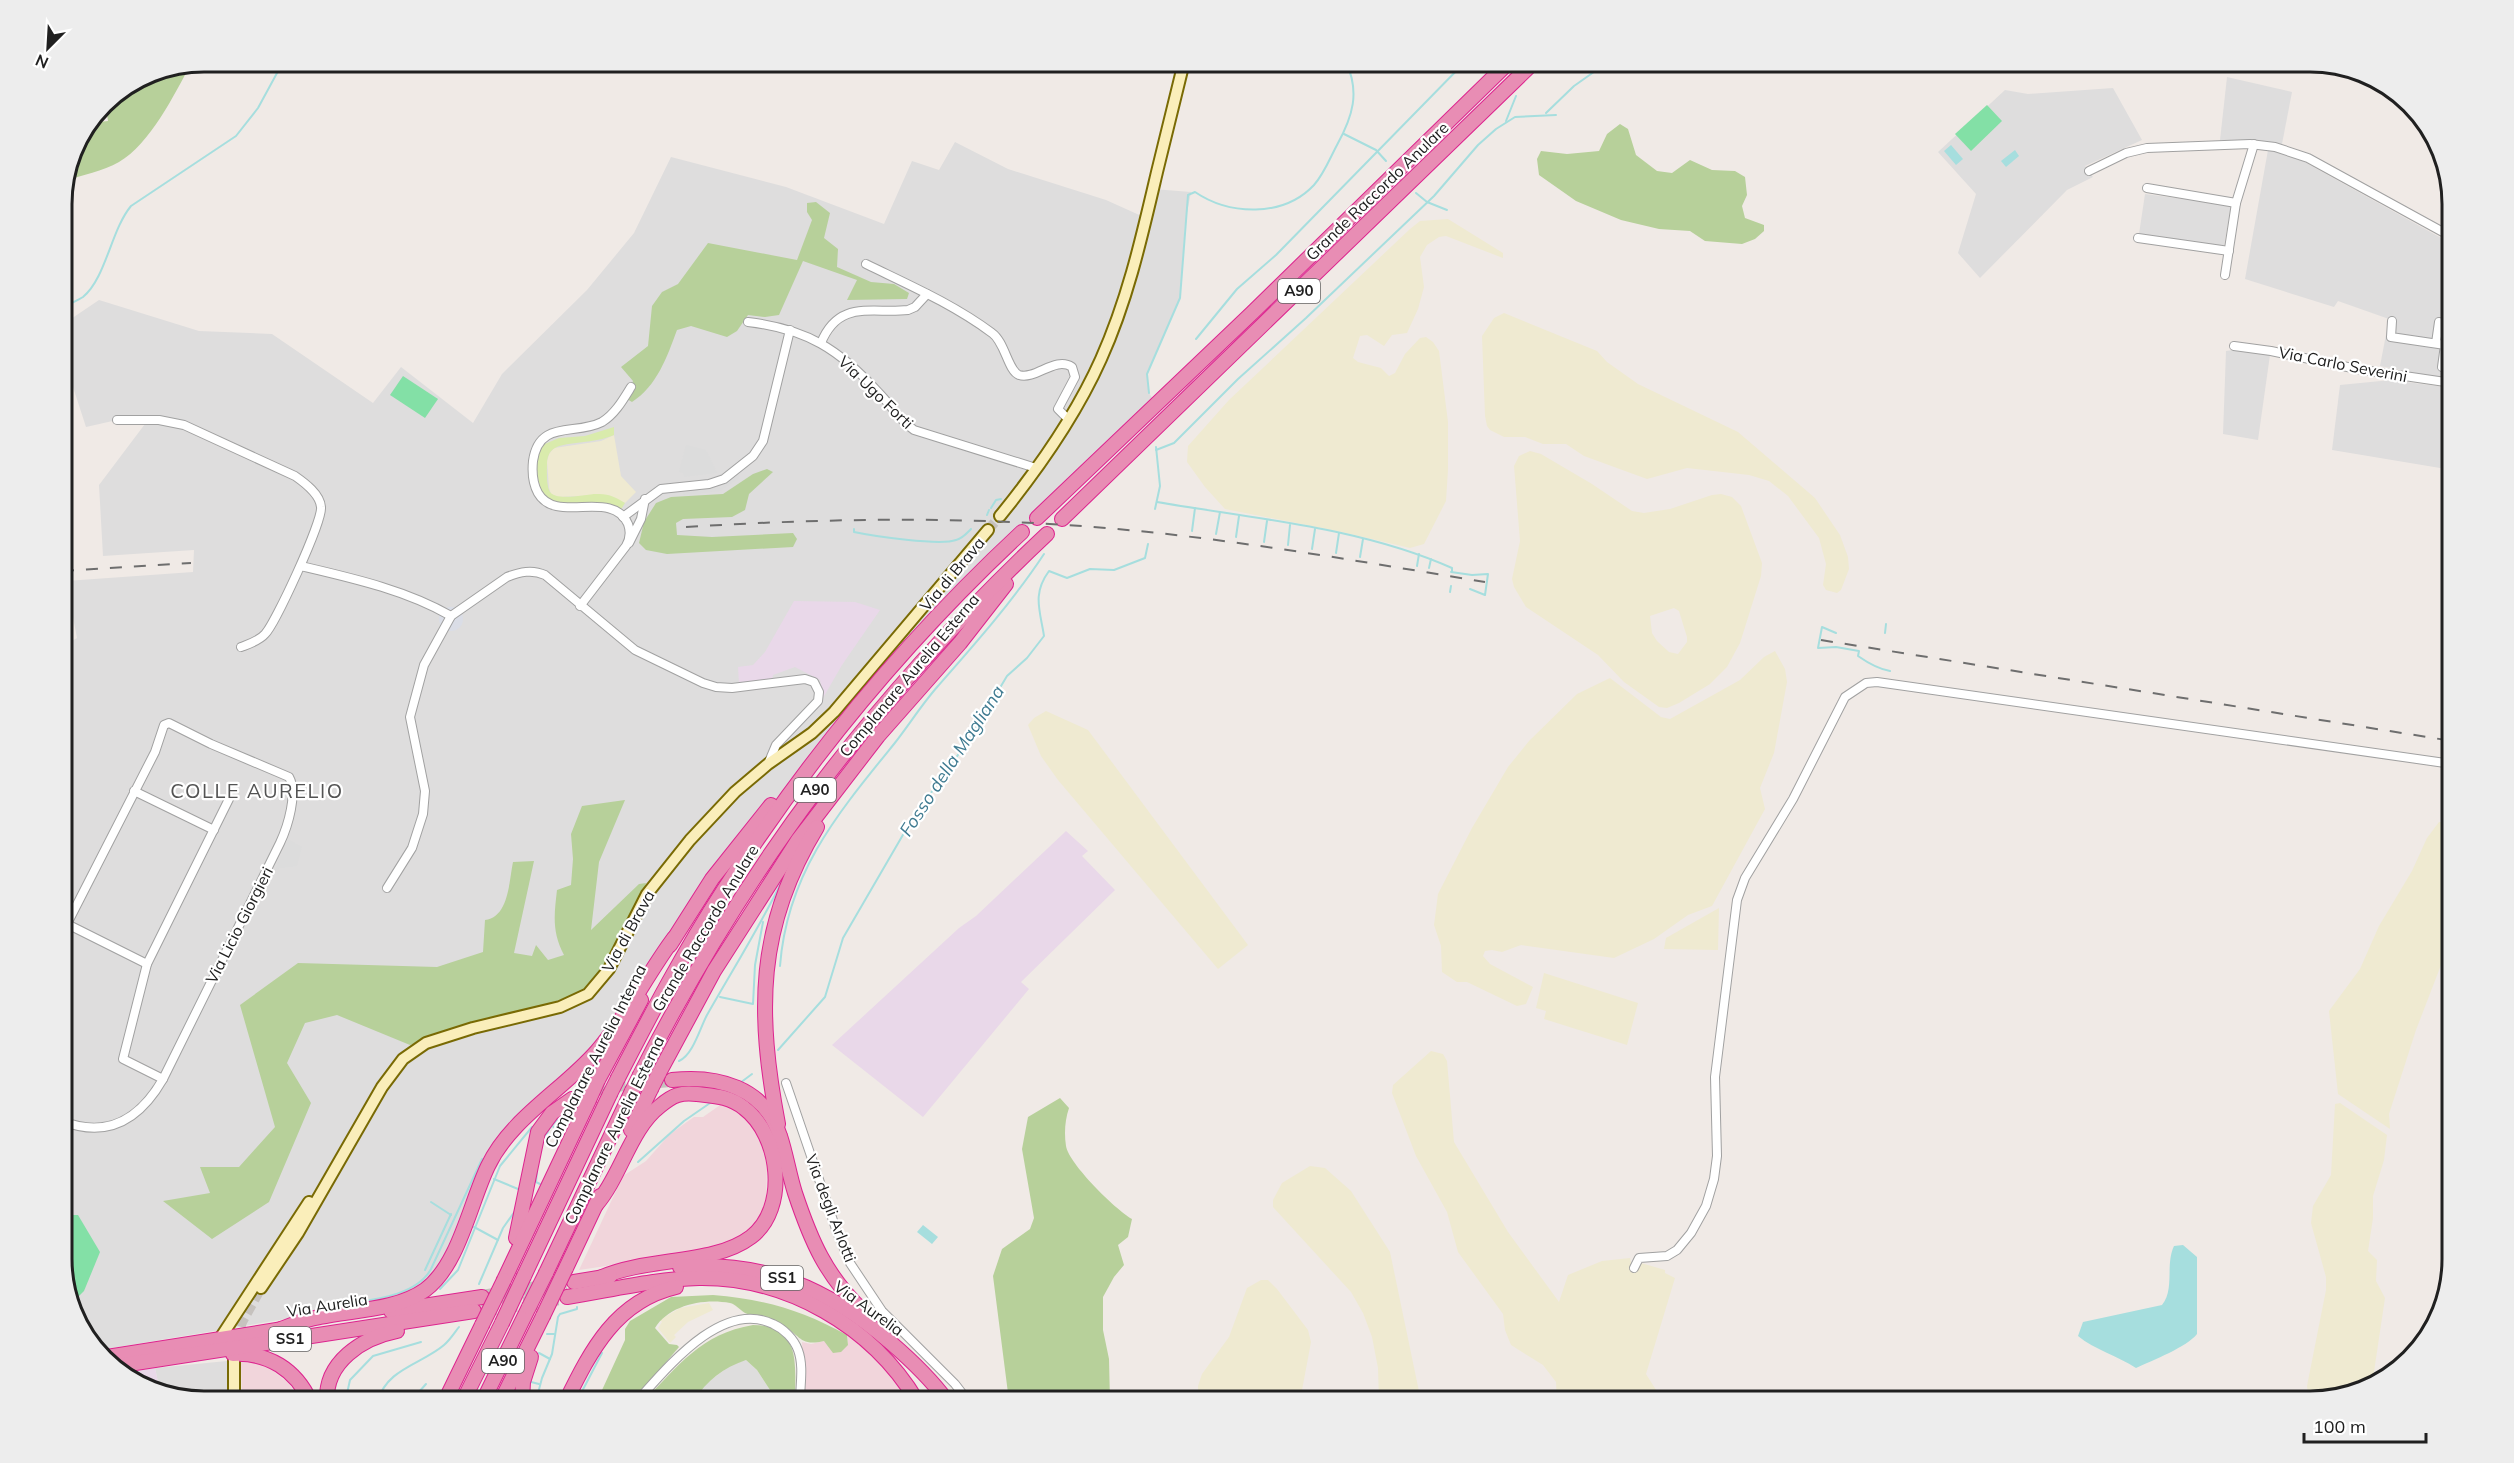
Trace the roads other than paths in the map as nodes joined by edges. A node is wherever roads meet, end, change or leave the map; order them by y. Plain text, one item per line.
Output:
1 (1182, 72) edge
2 (1499, 72) edge
3 (1524, 72) edge
4 (2254, 144) junction
5 (2089, 171) dead end
6 (2147, 188) dead end
7 (2236, 202) junction
8 (2442, 232) edge
9 (2138, 238) dead end
10 (2229, 251) junction
11 (866, 264) dead end
12 (2225, 275) dead end
13 (927, 294) junction
14 (2392, 321) dead end
15 (748, 322) dead end
16 (2439, 322) dead end
17 (790, 330) junction
18 (2442, 333) edge
19 (821, 343) junction
20 (2442, 344) edge
21 (2234, 346) dead end
22 (2442, 381) edge
23 (631, 387) dead end
24 (1068, 419) junction
25 (117, 420) dead end
26 (1036, 468) junction
27 (645, 500) junction
28 (1000, 516) tunnel mouth
29 (623, 517) junction
30 (1036, 518) dead end
31 (1062, 519) dead end
32 (988, 530) tunnel mouth
33 (1022, 532) dead end
34 (1042, 538) joint
35 (626, 546) junction
36 (301, 566) junction
37 (580, 606) junction
38 (452, 616) junction
39 (241, 647) dead end
40 (819, 754) junction
41 (2442, 763) edge
42 (768, 764) junction
43 (852, 767) junction
44 (134, 791) junction
45 (229, 800) dead end
46 (214, 830) junction
47 (387, 888) dead end
48 (72, 914) edge
49 (72, 926) edge
50 (674, 938) junction
51 (147, 964) junction
52 (163, 1079) junction
53 (672, 1080) tunnel mouth
54 (786, 1083) dead end
55 (572, 1099) tunnel mouth
56 (72, 1124) edge
57 (780, 1135) junction
58 (328, 1182) junction
59 (596, 1205) junction
60 (1634, 1268) dead end
61 (507, 1274) junction
62 (602, 1278) junction
63 (574, 1281) tunnel mouth
64 (261, 1288) tunnel mouth
65 (482, 1297) tunnel mouth
66 (567, 1297) tunnel mouth
67 (811, 1304) junction
68 (474, 1311) tunnel mouth
69 (459, 1313) junction
70 (541, 1320) junction
71 (281, 1329) junction
72 (476, 1338) junction
73 (219, 1340) junction
74 (115, 1356) edge
75 (908, 1358) junction
76 (234, 1359) dead end
77 (154, 1360) junction
78 (125, 1365) edge
79 (234, 1391) edge
80 (304, 1391) edge
81 (328, 1391) edge
82 (441, 1391) edge
83 (450, 1391) edge
84 (468, 1391) edge
85 (488, 1391) edge
86 (506, 1391) edge
87 (523, 1391) edge
88 (572, 1391) edge
89 (647, 1391) edge
90 (800, 1391) edge
91 (910, 1391) edge
92 (938, 1391) edge
93 (960, 1391) edge

1 - 24 street
2 - 30 highway, Grande Raccordo Anulare / A90
3 - 31 highway, Grande Raccordo Anulare / A90
4 - 5 street
4 - 7 street
4 - 8 street
6 - 7 street
7 - 10 street
9 - 10 street
10 - 12 street
11 - 13 street
13 - 19 street
13 - 24 street
14 - 20 street
15 - 17 street, Via Ugo Forti
16 - 18 street
17 - 19 street, Via Ugo Forti
17 - 27 street
19 - 26 street, Via Ugo Forti
21 - 22 street, Via Carlo Severini
23 - 29 street
24 - 26 street
25 - 36 street
26 - 28 street
27 - 29 street
27 - 35 street
29 - 35 street
32 - 42 street, Via di Brava
33 - 40 highway, Grande Raccordo Anulare / A90
34 - 43 highway, Complanare Aurelia Esterna
34 - 85 highway, Grande Raccordo Anulare / A90, bridge
35 - 37 street
36 - 38 street
36 - 39 street
37 - 38 street
37 - 42 street
38 - 47 street
40 - 50 highway, Complanare Aurelia Interna
40 - 84 highway, Grande Raccordo Anulare / A90, bridge
41 - 60 street
42 - 58 street, Via di Brava
43 - 57 highway
43 - 59 highway, Complanare Aurelia Esterna, bridge
44 - 46 street
44 - 48 street
44 - 52 street, Via Licio Giorgieri
45 - 46 street
46 - 51 street
49 - 51 street
50 - 61 highway, Complanare Aurelia Interna, bridge
50 - 71 highway
51 - 52 street
52 - 56 street, Via Licio Giorgieri
53 - 57 highway
54 - 93 street, Via degli Arlotti
55 - 61 highway
57 - 75 highway
58 - 64 street, Via di Brava
58 - 73 street
59 - 62 highway
59 - 70 highway, Complanare Aurelia Esterna, bridge
61 - 72 highway, Complanare Aurelia Interna, bridge
62 - 63 highway, Via Aurelia / SS1
62 - 75 highway, Via Aurelia / SS1
65 - 71 highway, Via Aurelia / SS1
66 - 67 highway, Via Aurelia / SS1
67 - 88 highway
67 - 91 highway, Via Aurelia / SS1
68 - 69 highway, Via Aurelia / SS1
69 - 77 highway, Via Aurelia / SS1
69 - 81 highway
70 - 86 highway, Complanare Aurelia Esterna
70 - 87 highway
71 - 73 highway, Via Aurelia / SS1
72 - 82 highway
72 - 83 highway, Complanare Aurelia Interna
73 - 74 highway, Via Aurelia / SS1
75 - 92 highway, Via Aurelia / SS1
76 - 79 street
77 - 78 highway, Via Aurelia / SS1
77 - 80 highway
89 - 90 street

